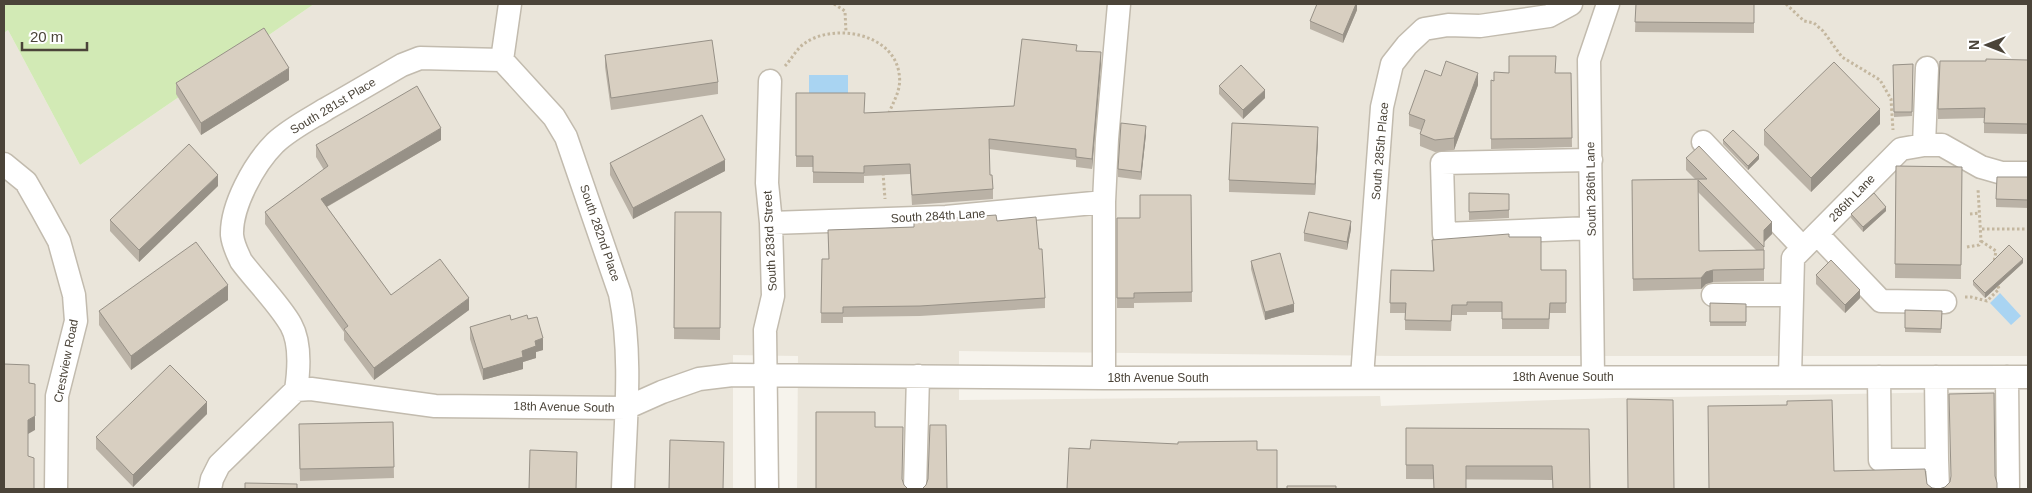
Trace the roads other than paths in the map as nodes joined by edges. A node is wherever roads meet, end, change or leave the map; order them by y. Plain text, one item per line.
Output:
1 (510, 4) edge
2 (1119, 4) edge
3 (1571, 4) edge
4 (1608, 4) edge
5 (502, 60) junction
6 (1926, 68) dead end
7 (770, 81) road end
8 (1703, 142) dead end
9 (1924, 145) junction
10 (1591, 160) junction
11 (4, 164) edge
12 (2028, 174) edge
13 (1104, 202) junction
14 (771, 223) junction
15 (1592, 228) junction
16 (1810, 241) junction
17 (1712, 295) dead end
18 (1792, 295) junction
19 (1945, 302) road end
20 (767, 375) junction
21 (918, 376) junction
22 (1362, 377) junction
23 (1593, 377) junction
24 (1790, 377) junction
25 (1879, 377) junction
26 (1936, 377) junction
27 (2018, 377) edge
28 (1104, 378) junction
29 (296, 390) junction
30 (626, 408) junction
31 (1937, 460) junction
32 (56, 489) edge
33 (210, 489) edge
34 (623, 489) edge
35 (767, 489) edge
36 (915, 489) edge
37 (1938, 489) edge
38 (2008, 489) edge

1 - 5 street
2 - 13 street
3 - 22 street, South 285th Place
4 - 10 street, South 286th Lane
5 - 29 street, South 281st Place
5 - 30 street, South 282nd Place
6 - 9 street
7 - 14 street, South 283rd Street
8 - 16 street
9 - 12 street, 286th Lane
9 - 16 street, 286th Lane
10 - 15 street, South 286th Lane
10 - 15 street
11 - 32 street, Crestview Road
13 - 14 street, South 284th Lane
13 - 28 street
14 - 20 street, South 283rd Street
15 - 23 street, South 286th Lane
16 - 18 street, 286th Lane
16 - 19 street
17 - 18 street
18 - 24 street, 286th Lane
20 - 21 street, 18th Avenue South
20 - 30 street, 18th Avenue South
20 - 35 street, South 283rd Street
21 - 28 street, 18th Avenue South
21 - 36 street
22 - 23 street, 18th Avenue South
22 - 28 street, 18th Avenue South
23 - 24 street, 18th Avenue South
24 - 25 street, 18th Avenue South
25 - 26 street, 18th Avenue South
25 - 31 street
26 - 27 street, 18th Avenue South
26 - 31 street
27 - 38 street
29 - 30 street, 18th Avenue South
29 - 33 street
30 - 34 street, South 282nd Place
31 - 37 street

